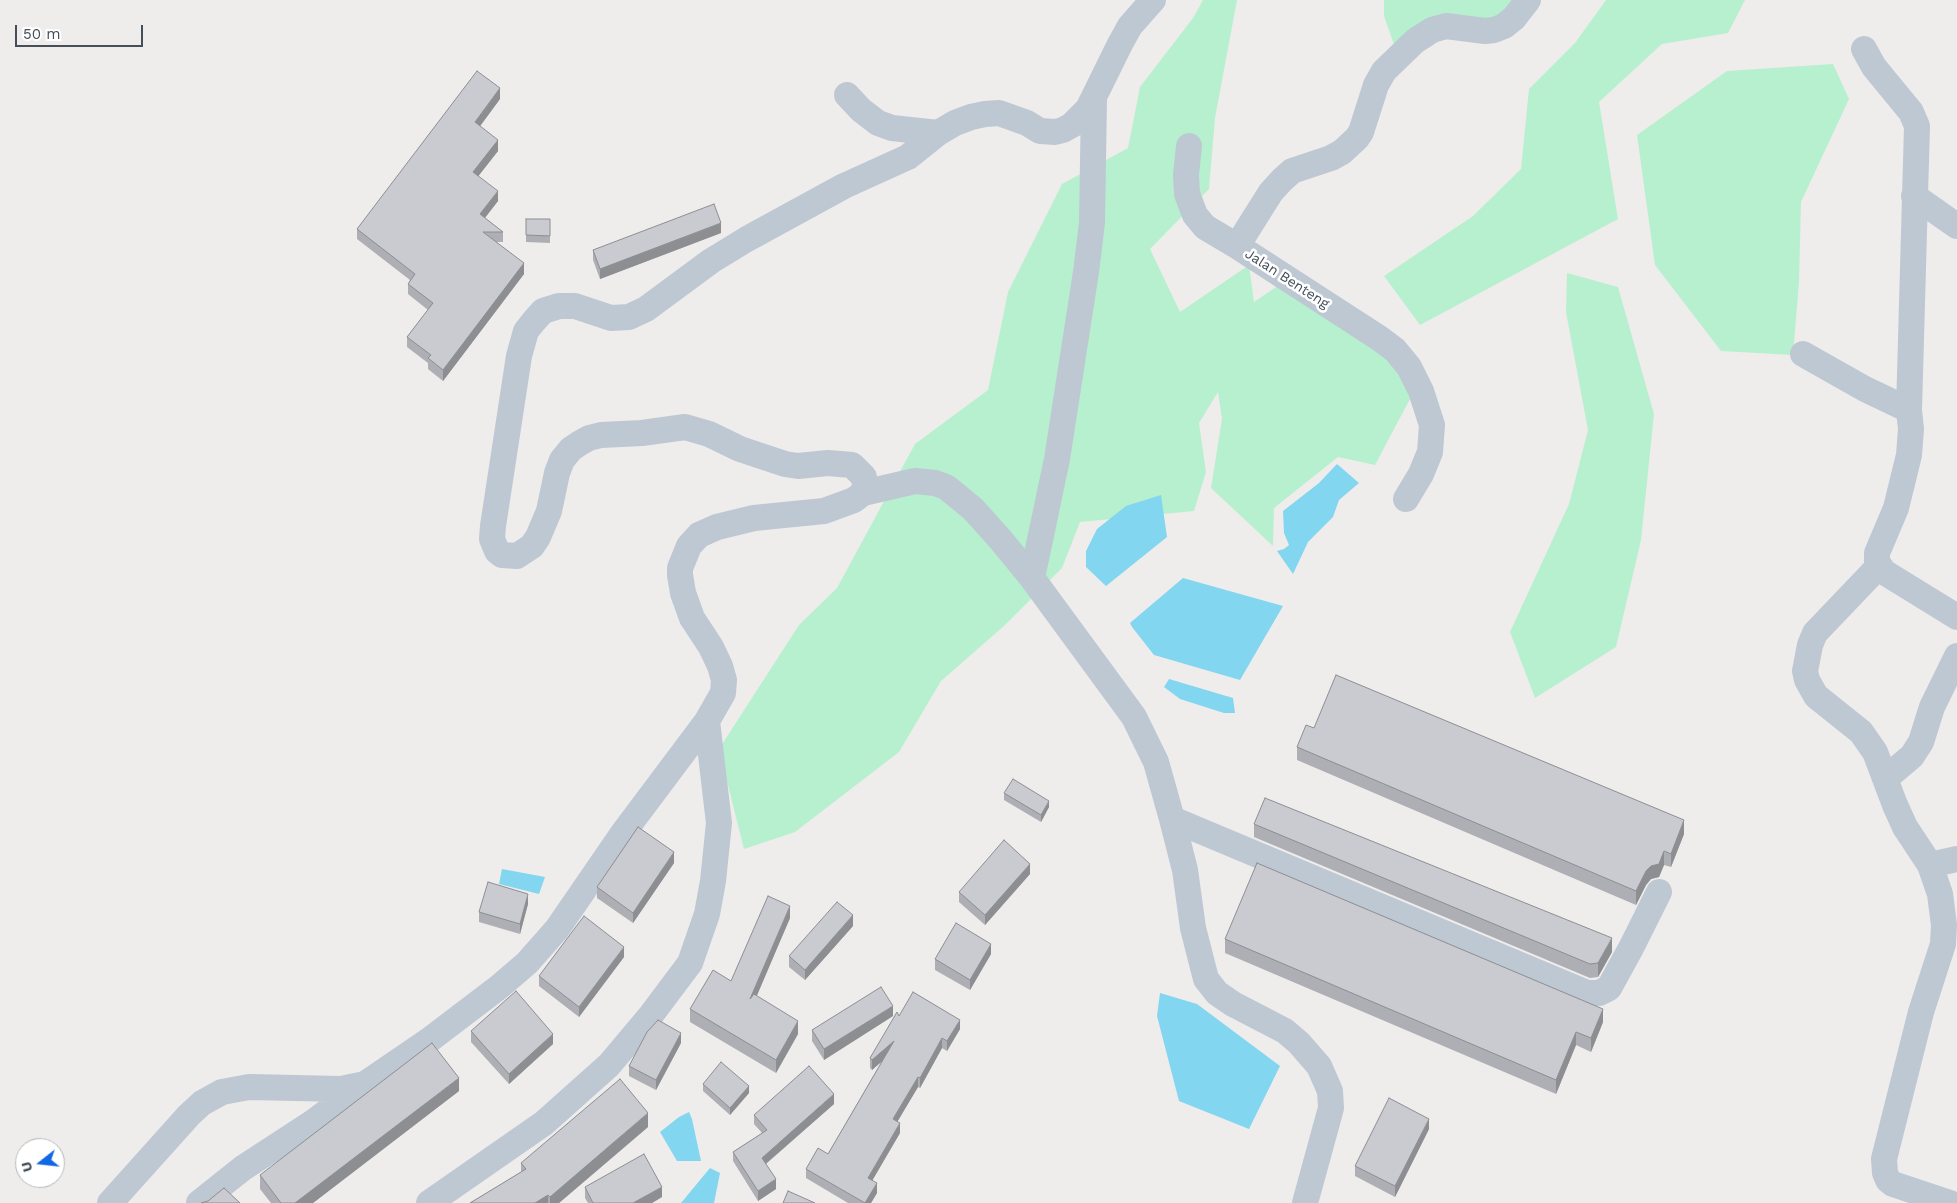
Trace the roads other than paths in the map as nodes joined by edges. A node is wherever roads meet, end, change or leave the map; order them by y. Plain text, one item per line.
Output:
1 (1153, 0) edge
2 (1528, 0) edge
3 (1864, 48) dead end
4 (847, 95) dead end
5 (1094, 99) junction
6 (938, 134) junction
7 (1189, 146) dead end
8 (1914, 196) junction
9 (1957, 226) edge
10 (1237, 246) junction
11 (1803, 354) dead end
12 (1909, 410) junction
13 (863, 493) junction
14 (1406, 499) dead end
15 (1879, 566) junction
16 (1032, 578) junction
17 (1957, 617) edge
18 (1957, 656) edge
19 (707, 722) junction
20 (1886, 778) junction
21 (1172, 819) junction
22 (1957, 859) edge
23 (1930, 865) junction
24 (1659, 892) dead end
25 (1951, 927) edge
26 (365, 1084) junction
27 (110, 1203) edge
28 (199, 1203) edge
29 (429, 1203) edge
30 (1305, 1203) edge
31 (1950, 1203) edge

1 - 5 street
2 - 10 street, Jalan Benteng
3 - 8 street
4 - 6 street
5 - 6 street
5 - 16 street
6 - 13 street
7 - 10 street
8 - 9 street
8 - 12 street
10 - 14 street, Jalan Benteng
11 - 12 street
12 - 15 street
13 - 16 street
13 - 19 street
15 - 17 street
15 - 20 street
16 - 21 street
18 - 20 street
19 - 26 street
19 - 29 street
20 - 23 street
21 - 24 street
21 - 30 street
22 - 23 street
23 - 25 street
25 - 31 street
26 - 27 street
26 - 28 street

